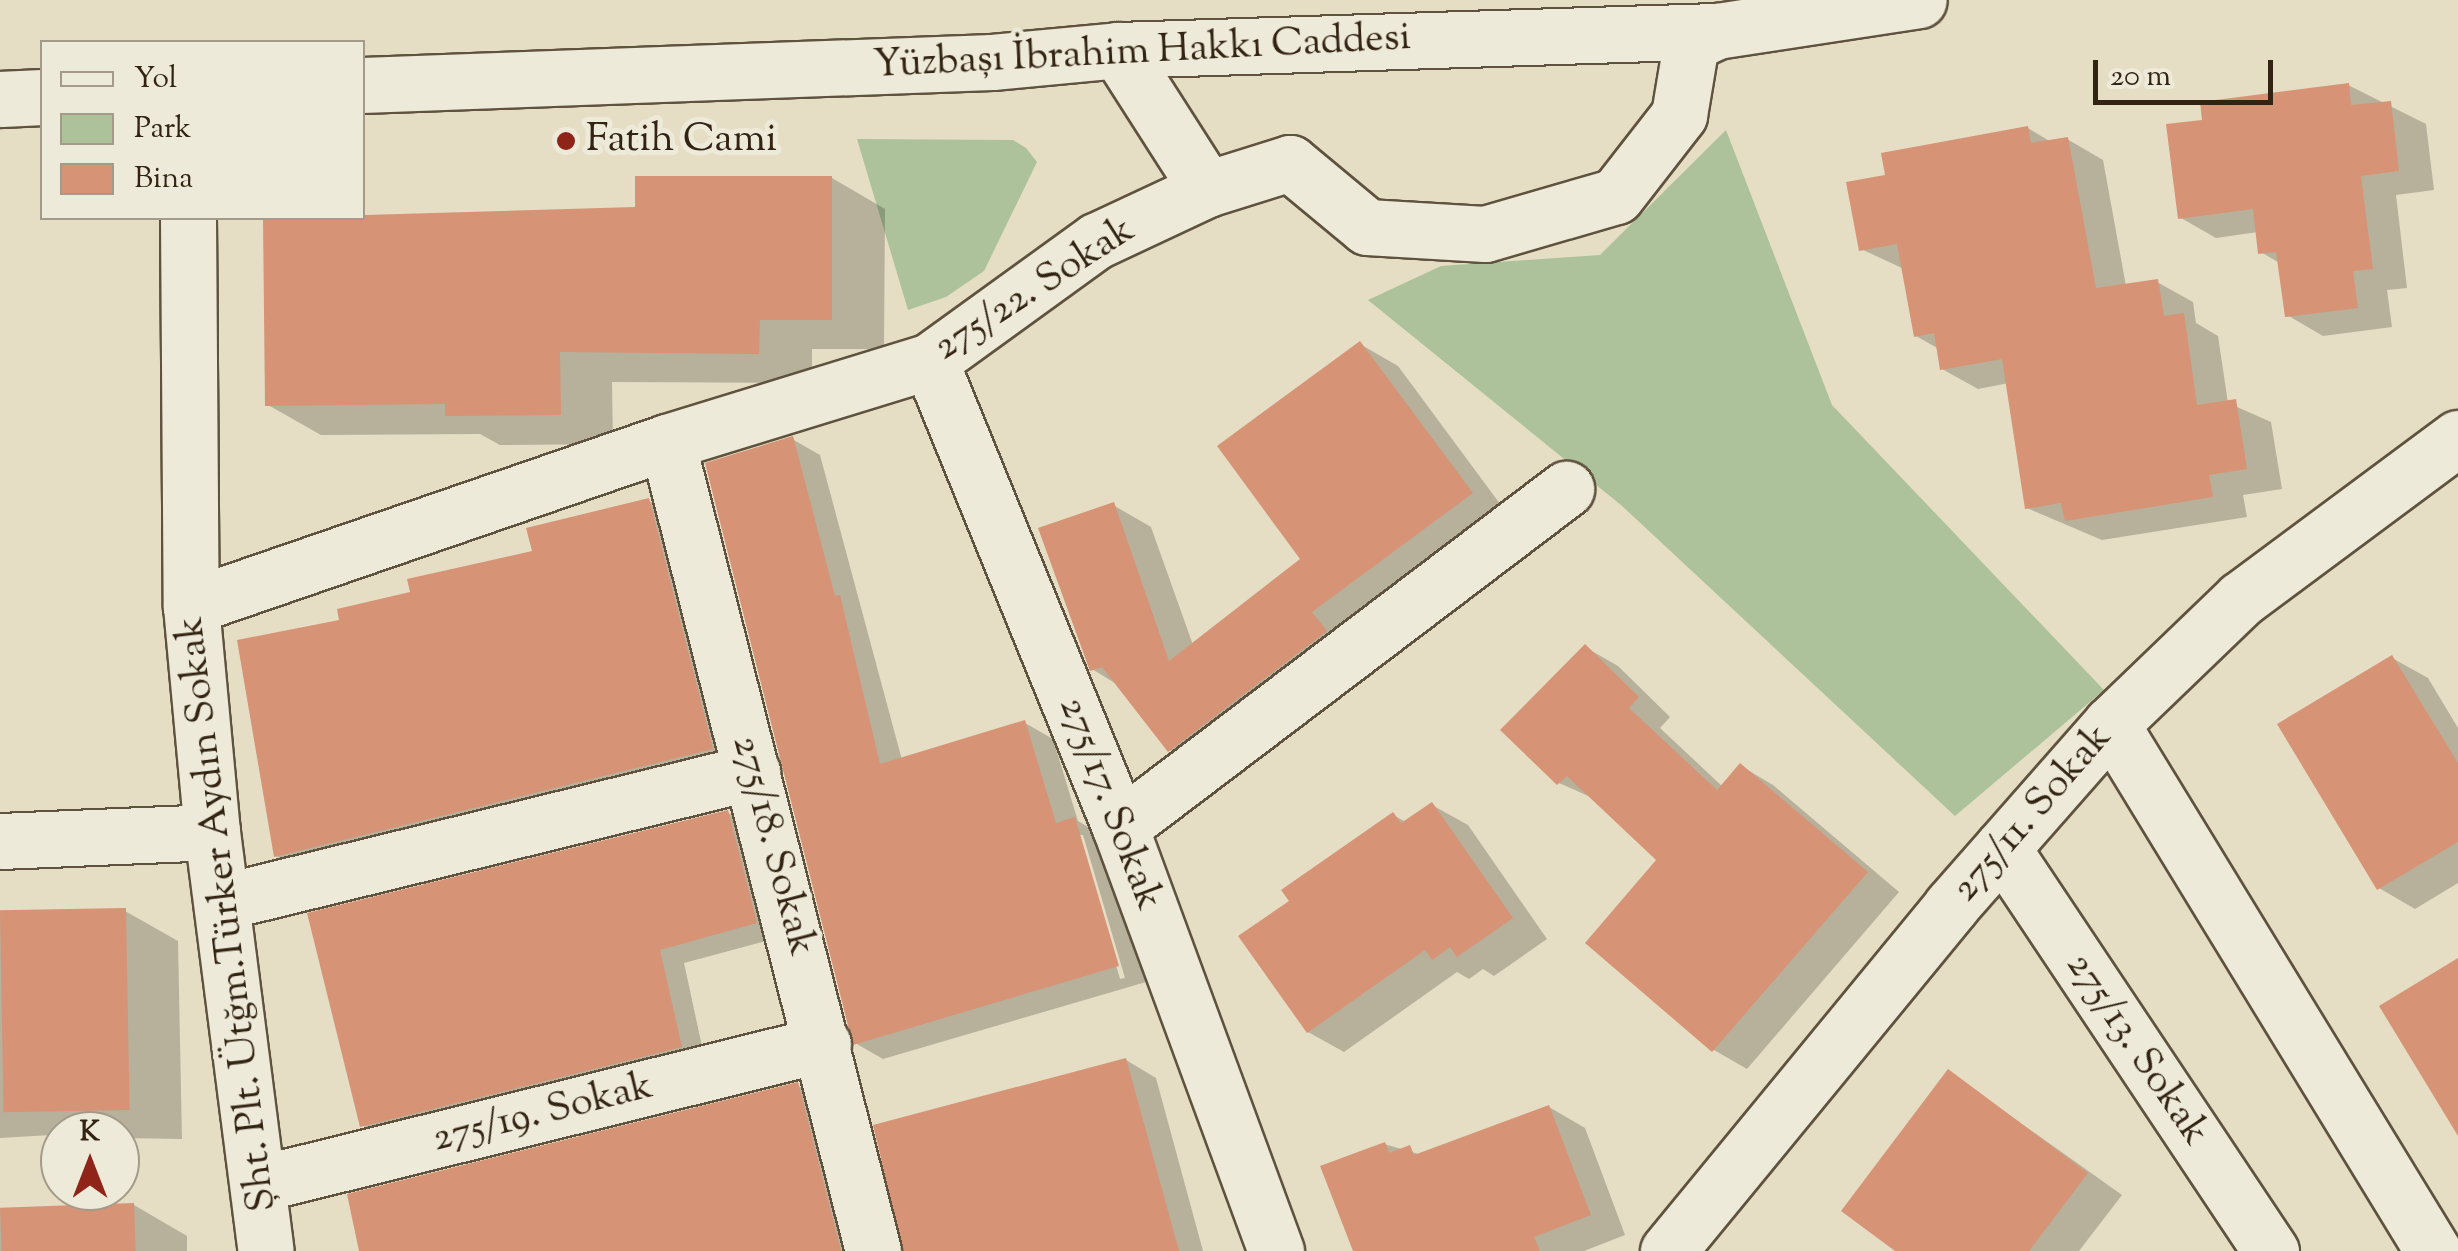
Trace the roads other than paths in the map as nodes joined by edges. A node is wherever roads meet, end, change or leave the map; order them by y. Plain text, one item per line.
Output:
1 (1919, 0) edge
2 (1717, 32) junction
3 (1118, 50) junction
4 (365, 85) edge
5 (40, 97) edge
6 (0, 99) edge
7 (1207, 189) junction
8 (188, 220) edge
9 (930, 361) junction
10 (2458, 438) edge
11 (667, 442) junction
12 (1566, 490) dead end
13 (191, 606) junction
14 (2111, 724) junction
15 (752, 772) junction
16 (1120, 827) junction
17 (212, 832) junction
18 (0, 841) edge
19 (2002, 848) junction
20 (222, 902) junction
21 (823, 1044) junction
22 (262, 1183) junction
23 (266, 1251) edge
24 (873, 1251) edge
25 (1276, 1251) edge
26 (1668, 1251) edge
27 (2270, 1251) edge
28 (2433, 1251) edge

1 - 2 street, Yüzbaşı İbrahim Hakkı Caddesi
2 - 3 street, Yüzbaşı İbrahim Hakkı Caddesi
2 - 7 street, 275/22. Sokak
3 - 4 street, Yüzbaşı İbrahim Hakkı Caddesi
3 - 7 street
5 - 6 street
7 - 9 street, 275/22. Sokak
8 - 13 street, Şht. Plt. Ütğm.Türker Aydın Sokak
9 - 11 street, 275/22. Sokak
9 - 16 street, 275/17. Sokak
10 - 14 street, 275/11. Sokak
11 - 13 street, 275/22. Sokak
11 - 15 street, 275/18. Sokak
12 - 16 street
13 - 17 street, Şht. Plt. Ütğm.Türker Aydın Sokak
14 - 19 street, 275/11. Sokak
14 - 28 street
15 - 20 street
15 - 21 street, 275/18. Sokak
16 - 25 street, 275/17. Sokak
17 - 18 street
17 - 20 street, Şht. Plt. Ütğm.Türker Aydın Sokak
19 - 26 street, 275/11. Sokak
19 - 27 street, 275/13. Sokak
20 - 22 street, Şht. Plt. Ütğm.Türker Aydın Sokak
21 - 22 street, 275/19. Sokak
21 - 24 street, 275/18. Sokak
22 - 23 street, Şht. Plt. Ütğm.Türker Aydın Sokak

